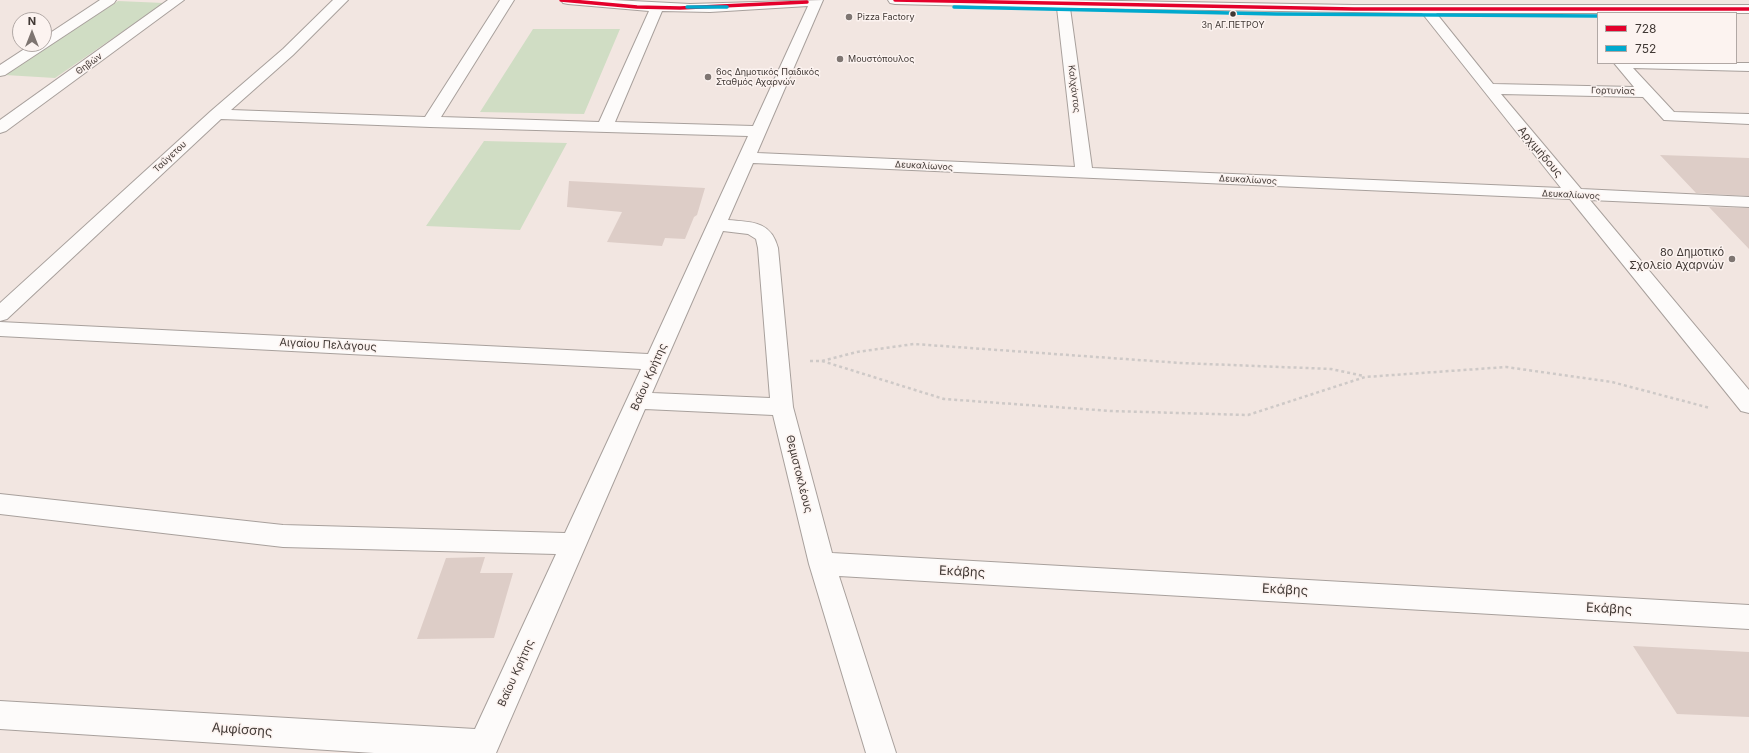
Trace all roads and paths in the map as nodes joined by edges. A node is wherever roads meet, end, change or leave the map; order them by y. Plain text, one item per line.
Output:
1 (109, 0) edge
2 (178, 0) edge
3 (341, 0) edge
4 (507, 0) edge
5 (561, 0) edge
6 (568, 0) edge
7 (577, 0) edge
8 (687, 0) edge
9 (727, 0) edge
10 (792, 0) edge
11 (895, 0) edge
12 (954, 0) edge
13 (1605, 0) edge
14 (1714, 0) edge
15 (815, 1) edge
16 (968, 1) junction
17 (1022, 1) edge
18 (1146, 3) edge
19 (1063, 4) junction
20 (1249, 4) edge
21 (1351, 4) edge
22 (1456, 4) edge
23 (657, 7) junction
24 (1425, 8) junction
25 (1617, 10) junction
26 (1678, 12) edge
27 (1735, 12) edge
28 (52, 37) edge
29 (30, 52) edge
30 (1622, 64) edge
31 (1664, 64) edge
32 (1749, 66) edge
33 (0, 72) edge
34 (1489, 89) junction
35 (1647, 92) junction
36 (217, 114) junction
37 (1749, 119) edge
38 (430, 122) junction
39 (605, 127) junction
40 (0, 128) edge
41 (759, 130) junction
42 (746, 158) junction
43 (1084, 173) junction
44 (1576, 195) junction
45 (1749, 202) edge
46 (716, 225) junction
47 (0, 314) edge
48 (0, 329) edge
49 (778, 361) junction
50 (822, 361) junction
51 (655, 362) junction
52 (1364, 377) junction
53 (1738, 380) edge
54 (638, 401) junction
55 (1749, 405) edge
56 (782, 407) junction
57 (1714, 409) dead end
58 (0, 504) edge
59 (574, 544) junction
60 (822, 564) junction
61 (1749, 617) edge
62 (0, 715) edge
63 (482, 749) edge
64 (881, 753) edge

1 - 28 street
2 - 40 street, Θηβών
3 - 36 street, Ταΰγετου
4 - 38 street
5 - 6 street
6 - 7 street
6 - 23 street
8 - 9 street
10 - 15 street
11 - 16 street
12 - 16 street
13 - 25 street
14 - 27 street
15 - 23 street
15 - 41 street, Βαϊου Κρήτης
16 - 17 street
17 - 19 street
18 - 19 street
18 - 20 street
19 - 43 street, Καλχάντος
20 - 21 street
21 - 24 street
22 - 24 street
22 - 25 street
23 - 39 street
24 - 34 street, Αρχιμήδους
25 - 26 street
29 - 33 street
30 - 35 street
31 - 32 street
34 - 35 street, Γορτυνίας
34 - 44 street, Αρχιμήδους
35 - 37 street, Γορτυνίας
36 - 38 street
36 - 47 street, Ταΰγετου
38 - 39 street
39 - 41 street
41 - 42 street, Βαϊου Κρήτης
42 - 43 street, Δευκαλίωνος
42 - 46 street, Βαϊου Κρήτης
43 - 44 street, Δευκαλίωνος
44 - 45 street, Δευκαλίωνος
44 - 53 street, Αρχιμήδους
46 - 49 street, Θεμιστοκλέους
46 - 51 street, Βαϊου Κρήτης
48 - 51 street, Αιγαίου Πελάγους
49 - 50 path
49 - 56 street, Θεμιστοκλέους
50 - 52 path
50 - 52 path
51 - 54 street, Βαϊου Κρήτης
52 - 57 path
53 - 55 street, Αρχιμήδους
54 - 56 street
54 - 59 street, Βαϊου Κρήτης
56 - 60 street, Θεμιστοκλέους
58 - 59 street
59 - 63 street, Βαϊου Κρήτης
60 - 61 street, Εκάβης
60 - 64 street, Θεμιστοκλέους
62 - 63 street, Αμφίσσης

